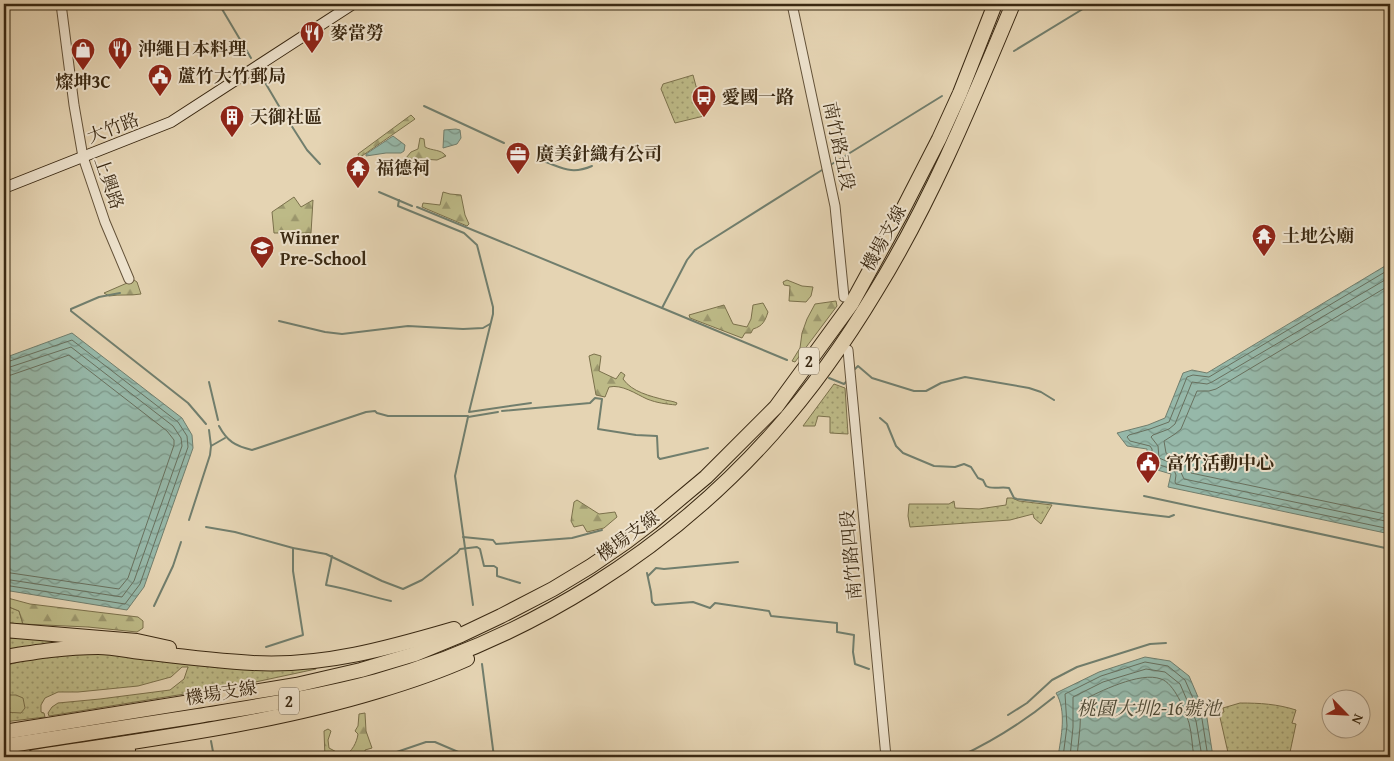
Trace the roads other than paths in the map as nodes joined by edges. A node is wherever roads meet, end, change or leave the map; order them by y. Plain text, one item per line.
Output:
1 (60, 4) edge
2 (353, 4) edge
3 (792, 4) edge
4 (995, 4) edge
5 (1013, 4) edge
6 (83, 157) junction
7 (4, 188) edge
8 (129, 279) dead end
9 (844, 297) dead end
10 (848, 350) dead end
11 (560, 604) junction
12 (501, 616) junction
13 (7, 631) edge
14 (28, 653) junction
15 (4, 657) edge
16 (228, 660) junction
17 (4, 662) edge
18 (201, 730) junction
19 (4, 732) edge
20 (4, 746) edge
21 (46, 756) edge
22 (34, 757) edge
23 (102, 757) edge
24 (886, 757) edge

1 - 6 street, 上興路
2 - 6 main road, 大竹路
3 - 9 street, 南竹路五段
4 - 12 highway, 機場支線 / 2
5 - 11 highway, 機場支線 / 2
6 - 7 main road, 大竹路
6 - 8 street, 上興路
10 - 24 street, 南竹路四段
11 - 18 highway
11 - 20 highway, 機場支線 / 2
12 - 16 highway
12 - 19 highway, 機場支線 / 2
13 - 16 highway
14 - 15 highway
14 - 16 highway
14 - 17 highway
18 - 21 highway
18 - 23 highway
21 - 22 highway

